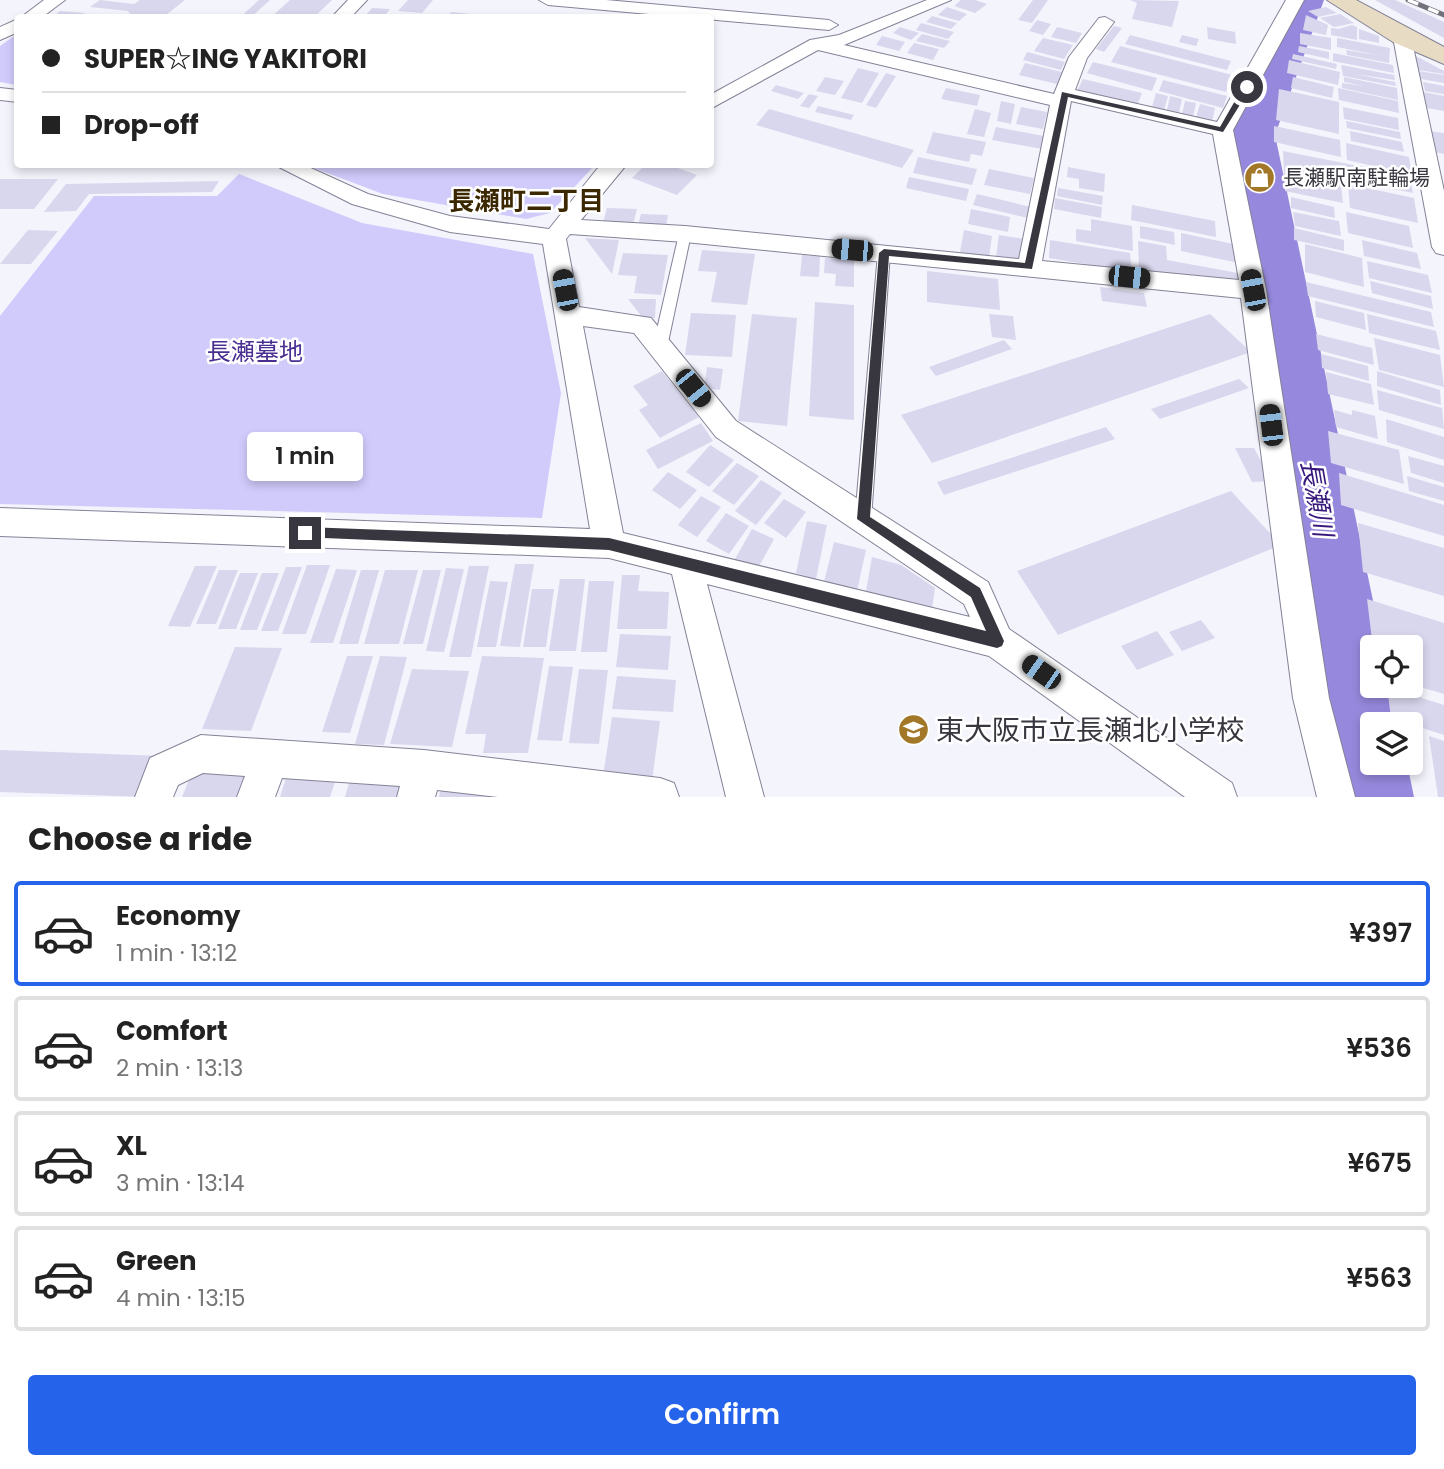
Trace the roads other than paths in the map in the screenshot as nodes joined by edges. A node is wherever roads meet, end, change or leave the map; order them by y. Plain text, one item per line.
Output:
1 (55, 0) edge
2 (358, 0) edge
3 (548, 0) edge
4 (942, 0) edge
5 (1295, 0) edge
6 (1339, 0) edge
7 (699, 7) edge
8 (821, 8) dead end
9 (34, 14) edge
10 (343, 14) edge
11 (1105, 22) dead end
12 (829, 25) junction
13 (1402, 37) junction
14 (843, 40) junction
15 (816, 44) junction
16 (1444, 56) edge
17 (1063, 98) junction
18 (714, 101) edge
19 (1223, 130) junction
20 (292, 168) edge
21 (612, 168) edge
22 (559, 232) junction
23 (685, 234) junction
24 (1444, 247) edge
25 (884, 253) junction
26 (1029, 267) junction
27 (1253, 290) junction
28 (570, 316) junction
29 (660, 346) junction
30 (863, 519) junction
31 (0, 522) edge
32 (609, 544) junction
33 (685, 563) junction
34 (997, 641) junction
35 (271, 758) junction
36 (420, 783) edge
37 (154, 797) edge
38 (256, 797) edge
39 (660, 797) edge
40 (745, 797) edge
41 (1218, 797) edge
42 (1336, 797) edge

1 - 9 street
2 - 10 street
3 - 7 street
4 - 14 street
5 - 19 street
6 - 13 street
7 - 12 street
8 - 12 street
11 - 17 street
12 - 14 street
13 - 16 street
13 - 24 street
14 - 15 street
15 - 17 street
15 - 18 street
17 - 19 street
17 - 26 street
19 - 27 street
20 - 22 street
21 - 22 street
22 - 23 street
22 - 28 street
23 - 25 street
23 - 29 lane
25 - 26 street
25 - 30 lane
26 - 27 street
27 - 42 street
28 - 29 street
28 - 32 street
29 - 30 street
30 - 34 street
31 - 32 street
32 - 33 street
33 - 34 street
33 - 40 street
34 - 41 street
35 - 36 street
35 - 37 street
35 - 38 street
36 - 39 street

